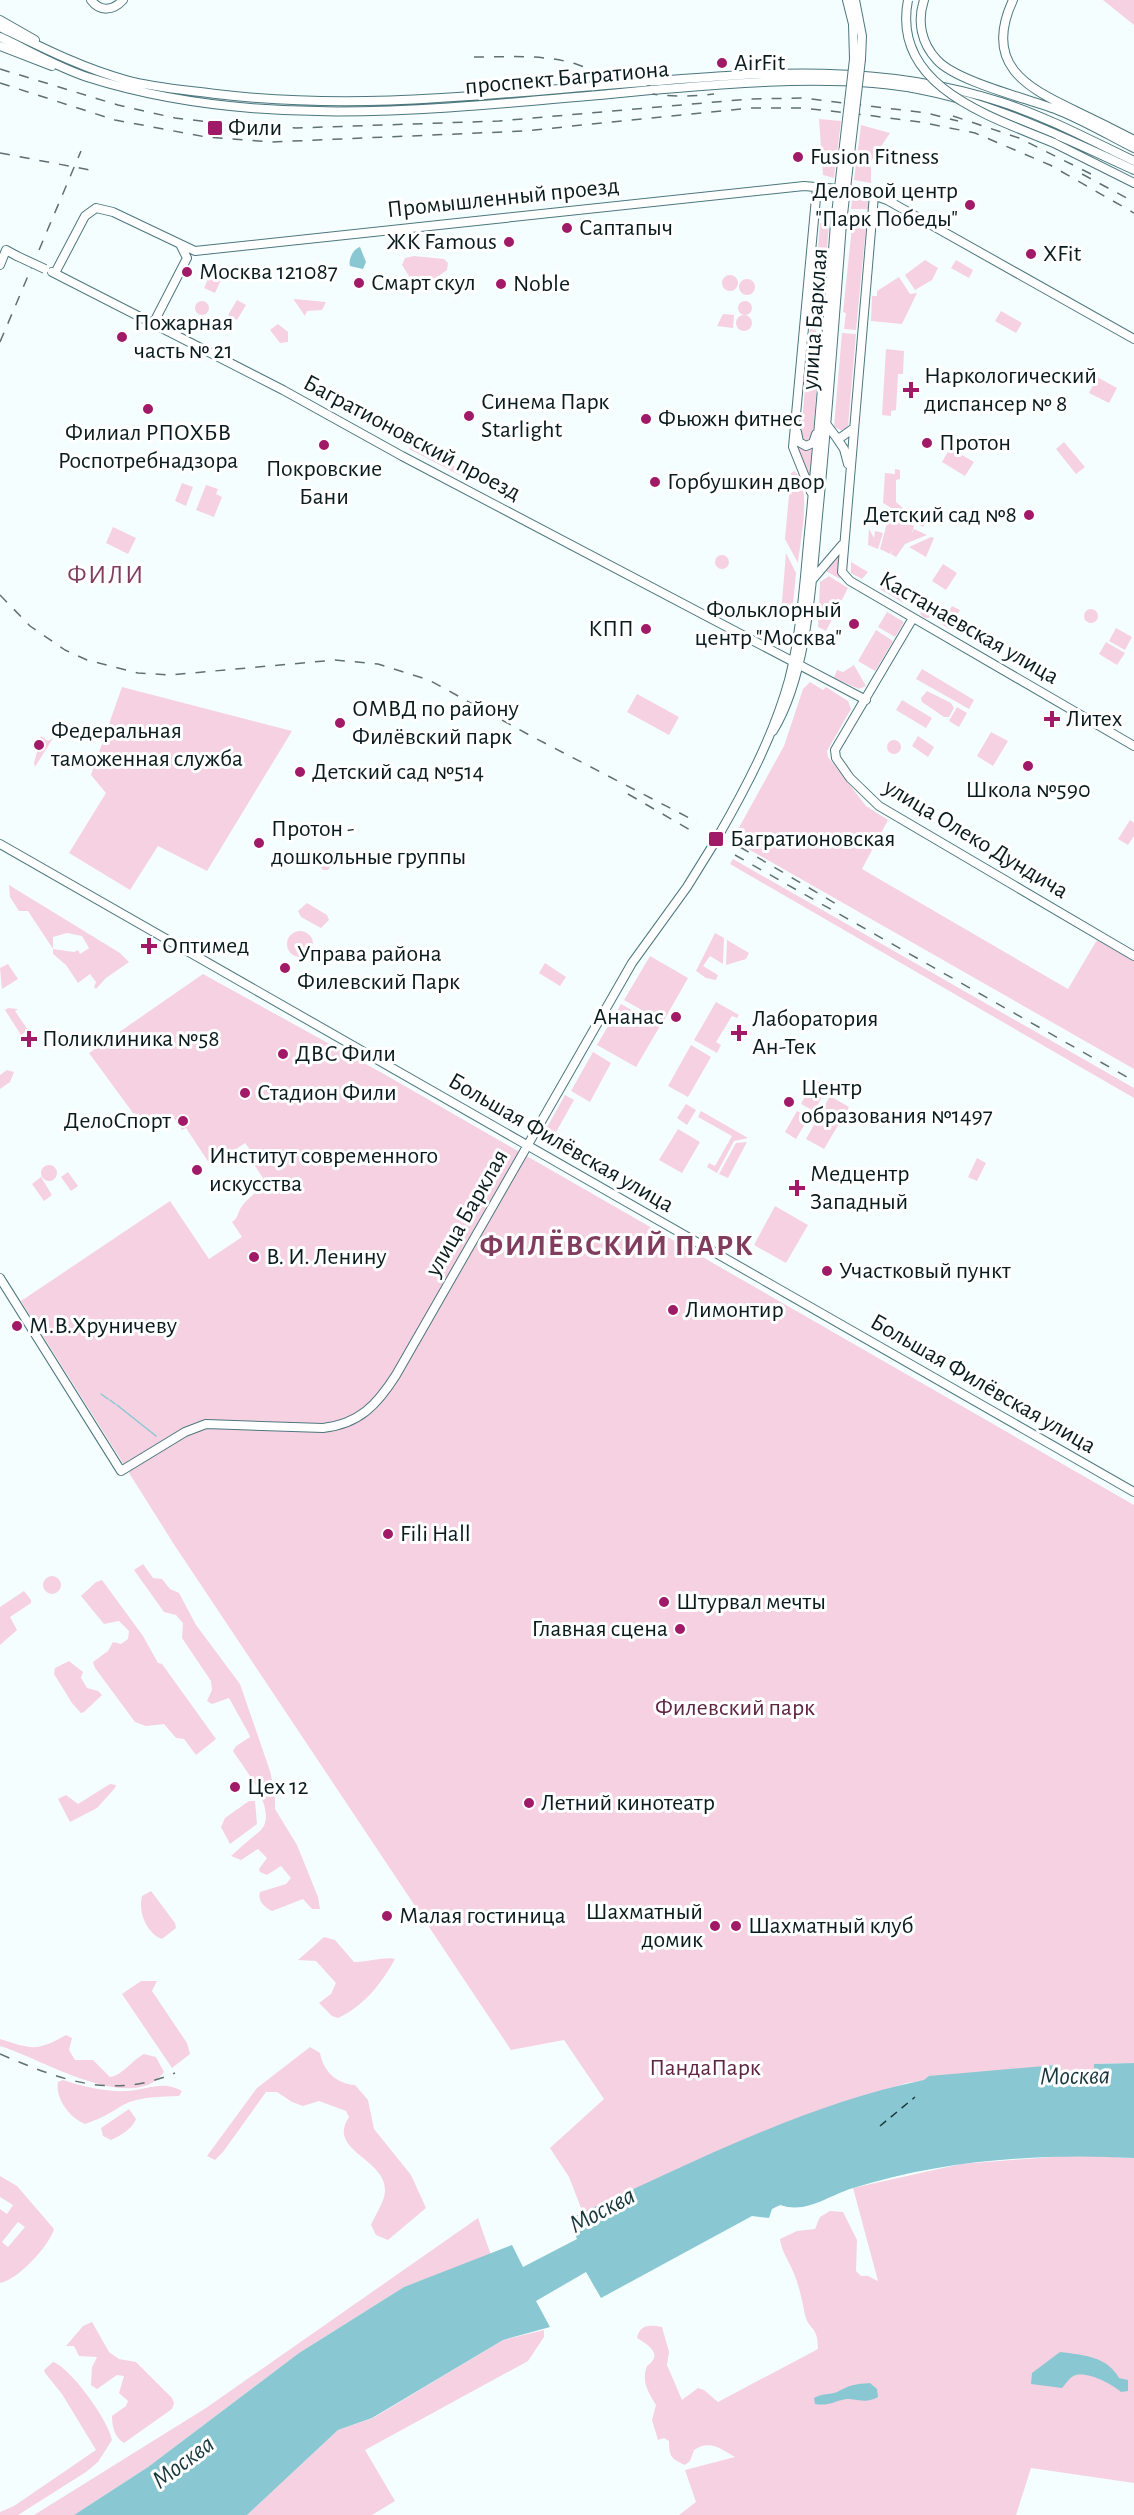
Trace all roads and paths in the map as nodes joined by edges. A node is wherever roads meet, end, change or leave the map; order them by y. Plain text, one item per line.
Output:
1 (91, 0) edge
2 (847, 0) edge
3 (856, 0) edge
4 (908, 0) edge
5 (924, 0) edge
6 (1013, 0) edge
7 (122, 1) edge
8 (0, 20) edge
9 (0, 27) edge
10 (0, 37) edge
11 (0, 46) edge
12 (858, 59) junction
13 (78, 63) junction
14 (84, 76) junction
15 (1134, 140) edge
16 (1134, 148) edge
17 (1134, 161) edge
18 (1134, 170) edge
19 (1134, 183) edge
20 (817, 187) junction
21 (874, 195) junction
22 (839, 223) junction
23 (181, 246) junction
24 (195, 251) junction
25 (187, 258) junction
26 (0, 265) edge
27 (55, 273) junction
28 (153, 324) junction
29 (1134, 339) edge
30 (821, 417) junction
31 (827, 425) junction
32 (796, 427) junction
33 (854, 428) junction
34 (836, 437) junction
35 (848, 481) junction
36 (811, 506) junction
37 (843, 544) junction
38 (812, 581) junction
39 (913, 618) junction
40 (796, 661) junction
41 (866, 700) junction
42 (1134, 746) edge
43 (0, 844) edge
44 (1134, 956) edge
45 (528, 1145) junction
46 (0, 1278) edge
47 (1134, 1492) edge

1 - 7 street
2 - 12 street, улица Барклая
3 - 12 street, улица Барклая
4 - 19 main road, bridge
5 - 16 main road
6 - 15 main road
8 - 13 street
9 - 13 main road, проспект Багратиона
10 - 14 main road, проспект Багратиона
11 - 14 street
12 - 22 street, улица Барклая, bridge
13 - 17 main road, проспект Багратиона, bridge
14 - 18 main road, проспект Багратиона, bridge
20 - 21 street, Промышленный проезд
20 - 24 street, Промышленный проезд
20 - 32 street
21 - 29 street
21 - 33 street
22 - 30 street, улица Барклая
22 - 31 street, улица Барклая
23 - 24 street, Промышленный проезд
23 - 25 street
23 - 27 street, Промышленный проезд
24 - 25 street
25 - 28 street
26 - 27 street, Багратионовский проезд, bridge
27 - 28 street, Багратионовский проезд
28 - 40 street, Багратионовский проезд
30 - 32 street
30 - 36 street, улица Барклая
31 - 34 street
31 - 38 street, улица Барклая
32 - 36 street
33 - 34 street
33 - 35 street
34 - 35 street
35 - 37 street
36 - 40 street, улица Барклая
37 - 38 street
37 - 39 street, Кастанаевская улица
38 - 40 street, улица Барклая
39 - 41 street, улица Олеко Дундича
39 - 42 street, Кастанаевская улица
40 - 41 street
40 - 45 street, улица Барклая, bridge
41 - 44 street, улица Олеко Дундича
43 - 45 street, Большая Филёвская улица
45 - 46 street, улица Барклая
45 - 47 street, Большая Филёвская улица

